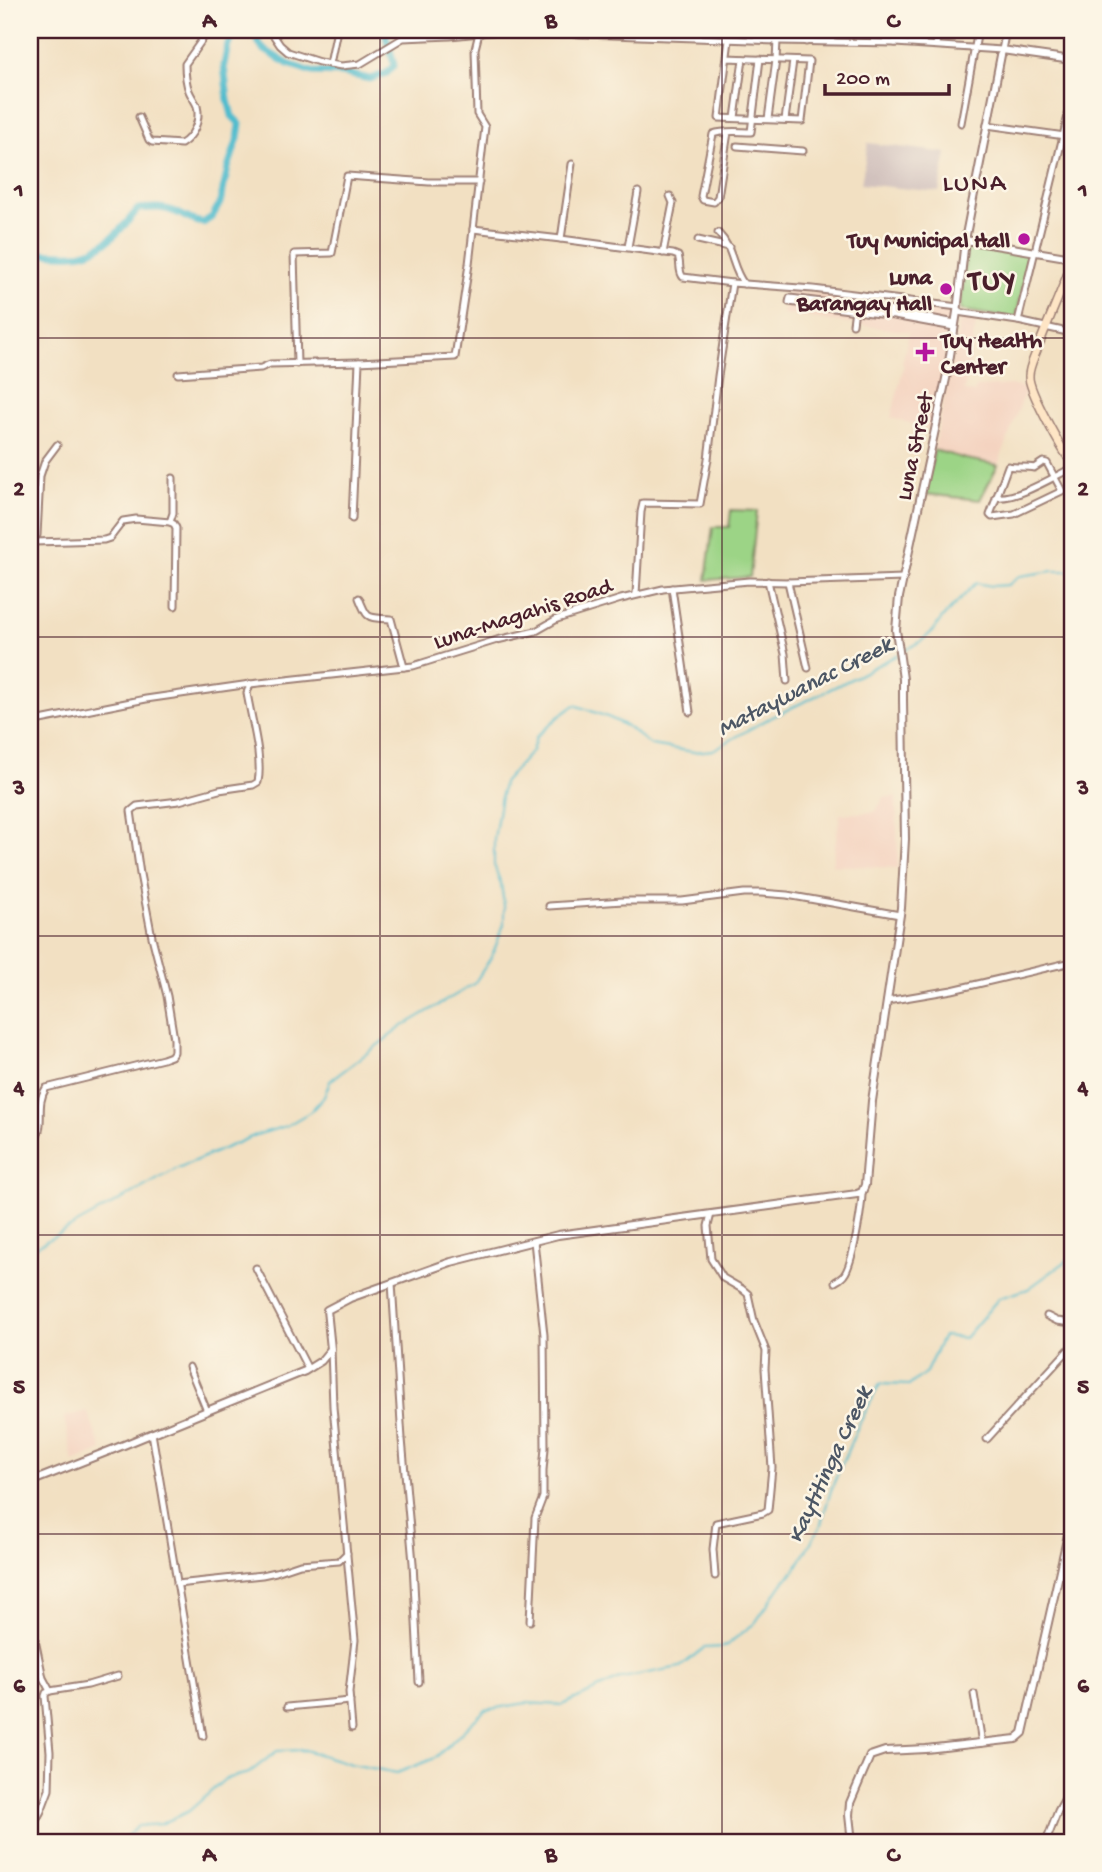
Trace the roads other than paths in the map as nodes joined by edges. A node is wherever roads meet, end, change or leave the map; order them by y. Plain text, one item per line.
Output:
1 (209, 30) edge
2 (270, 30) edge
3 (337, 30) edge
4 (806, 30) edge
5 (896, 30) edge
6 (938, 30) edge
7 (978, 30) edge
8 (1006, 30) edge
9 (479, 33) junction
10 (729, 40) junction
11 (777, 41) junction
12 (806, 42) junction
13 (895, 43) junction
14 (936, 45) junction
15 (975, 48) junction
16 (1002, 50) junction
17 (727, 58) junction
18 (743, 59) junction
19 (760, 60) junction
20 (776, 60) junction
21 (1072, 60) edge
22 (793, 61) junction
23 (330, 64) junction
24 (1072, 99) edge
25 (139, 117) dead end
26 (736, 118) junction
27 (752, 118) junction
28 (768, 119) junction
29 (785, 120) junction
30 (961, 122) dead end
31 (987, 125) junction
32 (728, 132) junction
33 (751, 132) junction
34 (1063, 135) junction
35 (1072, 137) edge
36 (737, 146) dead end
37 (751, 147) junction
38 (803, 151) dead end
39 (572, 164) dead end
40 (479, 182) junction
41 (638, 192) dead end
42 (670, 196) dead end
43 (473, 229) junction
44 (718, 233) dead end
45 (561, 239) junction
46 (698, 240) dead end
47 (965, 240) junction
48 (628, 247) junction
49 (729, 247) junction
50 (1034, 251) junction
51 (663, 253) junction
52 (1072, 258) edge
53 (1072, 263) edge
54 (732, 284) junction
55 (744, 284) junction
56 (855, 308) junction
57 (957, 309) junction
58 (1018, 321) junction
59 (853, 324) dead end
60 (955, 325) junction
61 (1046, 327) junction
62 (1072, 333) edge
63 (359, 362) junction
64 (297, 364) junction
65 (178, 374) dead end
66 (1067, 390) dead end
67 (1072, 398) edge
68 (1045, 415) junction
69 (57, 445) dead end
70 (1072, 455) edge
71 (1072, 466) edge
72 (1054, 476) junction
73 (173, 478) dead end
74 (996, 497) junction
75 (352, 519) dead end
76 (170, 522) junction
77 (32, 542) edge
78 (902, 578) junction
79 (768, 581) junction
80 (788, 582) junction
81 (672, 588) junction
82 (636, 594) junction
83 (359, 598) dead end
84 (175, 606) dead end
85 (404, 667) junction
86 (808, 668) dead end
87 (787, 681) dead end
88 (250, 684) junction
89 (690, 712) dead end
90 (30, 722) edge
91 (549, 906) dead end
92 (900, 915) junction
93 (1072, 962) edge
94 (887, 1001) junction
95 (30, 1144) edge
96 (862, 1192) junction
97 (710, 1214) junction
98 (534, 1241) junction
99 (256, 1268) dead end
100 (835, 1282) dead end
101 (392, 1283) junction
102 (1047, 1316) dead end
103 (1072, 1323) edge
104 (1072, 1346) edge
105 (331, 1349) junction
106 (189, 1367) dead end
107 (308, 1369) junction
108 (207, 1411) junction
109 (152, 1433) junction
110 (987, 1439) dead end
111 (30, 1482) edge
112 (1072, 1517) edge
113 (347, 1553) junction
114 (715, 1576) dead end
115 (177, 1584) junction
116 (30, 1616) edge
117 (530, 1621) dead end
118 (118, 1676) dead end
119 (419, 1682) dead end
120 (50, 1692) junction
121 (974, 1694) dead end
122 (350, 1701) junction
123 (287, 1707) dead end
124 (352, 1728) dead end
125 (203, 1736) dead end
126 (982, 1743) junction
127 (1072, 1786) edge
128 (30, 1825) edge
129 (852, 1842) edge
130 (1046, 1842) edge

1 - 25 street
2 - 23 street
3 - 23 street
4 - 12 street
5 - 13 street
6 - 14 street
7 - 15 street
8 - 16 street
9 - 10 street
9 - 23 street
9 - 40 street
10 - 11 street
10 - 17 street
11 - 12 street
11 - 20 street
12 - 13 street
13 - 14 street
14 - 15 street
15 - 16 street
15 - 30 street
16 - 21 street
16 - 31 street, Luna Street
17 - 18 street
17 - 26 street
18 - 19 street
18 - 26 street
19 - 20 street
19 - 27 street
20 - 22 street
20 - 28 street
22 - 29 street
22 - 29 street
24 - 34 street
26 - 27 street
27 - 28 street
27 - 33 street
28 - 29 street
31 - 34 street
31 - 47 street, Luna Street
32 - 32 street
32 - 33 street
33 - 37 street
34 - 35 street
34 - 50 street
36 - 37 street
37 - 38 street
39 - 45 street
40 - 43 street
40 - 64 street
41 - 48 street
42 - 51 street
43 - 45 street
43 - 63 street
44 - 49 street
45 - 48 street
46 - 49 street
47 - 50 street
47 - 57 street, Luna Street
48 - 51 street
49 - 55 street
50 - 52 street
50 - 58 street
51 - 54 street
53 - 61 main road
54 - 55 street
54 - 82 street
55 - 57 street
56 - 56 street
56 - 59 street
56 - 60 street
57 - 58 street
57 - 60 street, Luna Street
58 - 61 street
60 - 78 street, Luna Street
61 - 62 street
61 - 68 main road
63 - 64 street
63 - 75 street
64 - 65 street
66 - 67 street
68 - 70 main road
68 - 71 main road
69 - 77 street
71 - 72 street
72 - 74 street
72 - 74 street
72 - 74 street
73 - 76 street
76 - 77 street
76 - 84 street
78 - 80 street, Luna-Magahis Road
78 - 92 street, Luna Street
79 - 80 street, Luna-Magahis Road
79 - 81 street, Luna-Magahis Road
79 - 87 street
80 - 86 street
81 - 82 street, Luna-Magahis Road
81 - 89 street
82 - 85 street, Luna-Magahis Road
83 - 85 street
85 - 88 street, Luna-Magahis Road
88 - 90 street, Luna-Magahis Road
88 - 95 street
91 - 92 street
92 - 94 street, Luna Street
93 - 94 street
94 - 96 street, Luna Street
96 - 97 street
96 - 100 street
97 - 98 street
97 - 114 street
98 - 101 street
98 - 117 street
99 - 107 street
101 - 105 street
101 - 119 street
102 - 103 street
104 - 110 street
105 - 107 street
105 - 113 street
106 - 108 street
107 - 108 street
108 - 109 street
109 - 111 street
109 - 115 street
112 - 126 street
113 - 115 street
113 - 122 street
115 - 125 street
116 - 120 street
118 - 120 street
120 - 128 street
121 - 126 street
122 - 123 street
122 - 124 street
126 - 129 street
127 - 130 street

